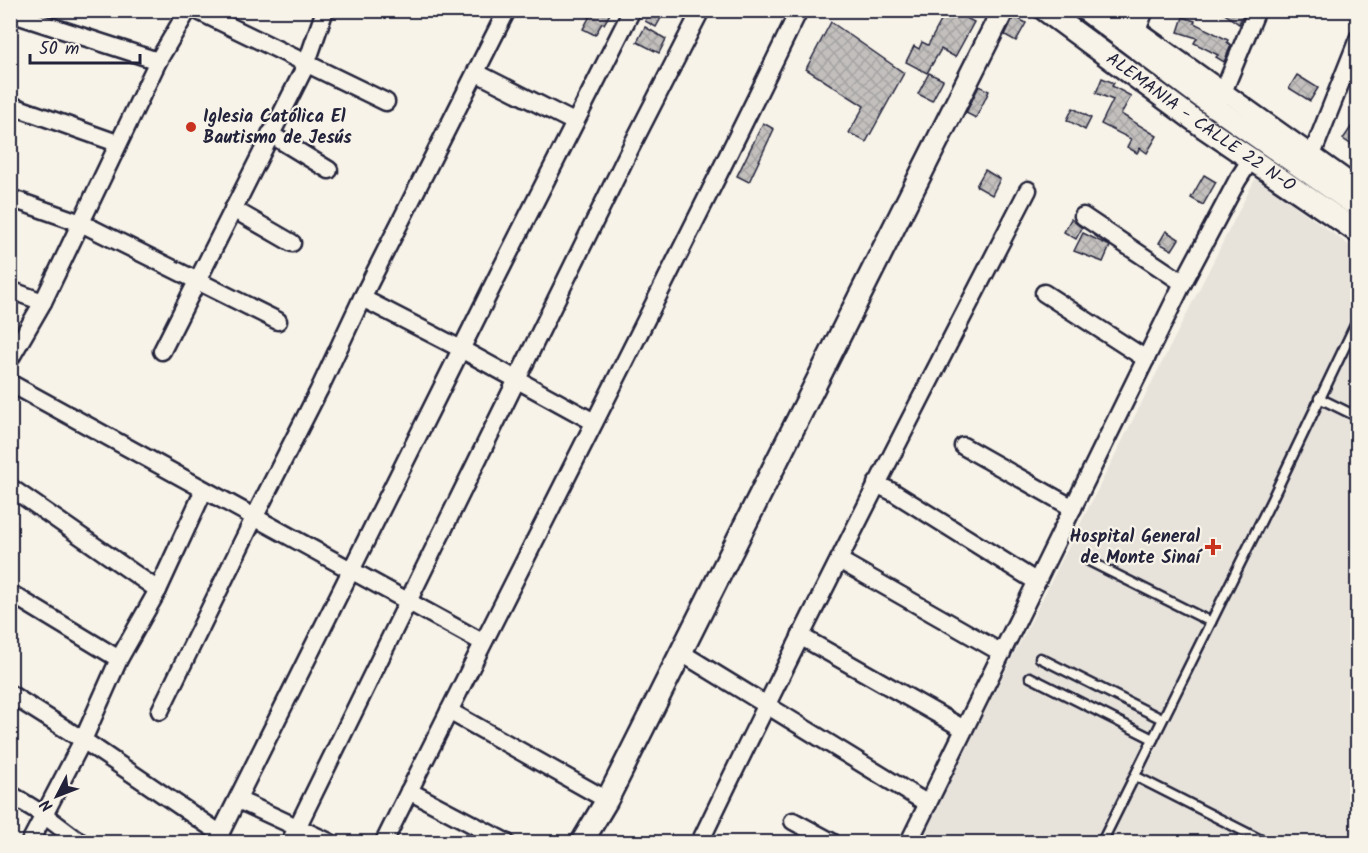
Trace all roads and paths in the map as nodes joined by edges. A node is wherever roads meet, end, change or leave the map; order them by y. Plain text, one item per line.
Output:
1 (188, 10) edge
2 (196, 10) edge
3 (326, 10) edge
4 (507, 10) edge
5 (632, 10) edge
6 (701, 10) edge
7 (800, 10) edge
8 (1003, 10) edge
9 (1045, 10) edge
10 (1086, 10) edge
11 (1110, 10) edge
12 (1145, 10) edge
13 (1257, 10) edge
14 (10, 12) edge
15 (1134, 38) junction
16 (1358, 39) edge
17 (158, 61) junction
18 (306, 65) junction
19 (477, 73) junction
20 (1220, 100) junction
21 (386, 102) dead end
22 (10, 105) edge
23 (574, 122) junction
24 (270, 134) junction
25 (117, 143) junction
26 (1251, 159) junction
27 (1309, 164) junction
28 (329, 170) dead end
29 (1358, 187) edge
30 (1028, 190) dead end
31 (10, 198) edge
32 (1358, 207) edge
33 (233, 209) junction
34 (1083, 216) dead end
35 (81, 223) junction
36 (1358, 232) edge
37 (292, 243) dead end
38 (197, 281) junction
39 (1183, 283) junction
40 (10, 290) edge
41 (1044, 293) dead end
42 (362, 298) junction
43 (43, 302) junction
44 (1358, 319) edge
45 (278, 321) dead end
46 (461, 349) junction
47 (162, 351) dead end
48 (10, 359) edge
49 (1146, 359) junction
50 (517, 380) junction
51 (10, 383) edge
52 (1319, 398) junction
53 (1358, 417) edge
54 (594, 422) junction
55 (963, 446) dead end
56 (876, 484) junction
57 (10, 487) edge
58 (204, 490) junction
59 (1073, 508) junction
60 (254, 518) junction
61 (839, 560) junction
62 (1089, 561) dead end
63 (352, 571) junction
64 (1036, 582) junction
65 (158, 590) junction
66 (10, 593) edge
67 (407, 602) junction
68 (1211, 622) junction
69 (800, 636) junction
70 (482, 642) junction
71 (680, 652) junction
72 (1002, 653) junction
73 (1040, 658) dead end
74 (119, 659) junction
75 (1030, 677) dead end
76 (10, 694) edge
77 (766, 704) junction
78 (160, 711) dead end
79 (449, 711) junction
80 (1162, 719) junction
81 (964, 729) junction
82 (1153, 739) junction
83 (83, 740) junction
84 (1135, 777) junction
85 (410, 790) junction
86 (10, 794) edge
87 (238, 800) junction
88 (607, 800) junction
89 (928, 804) junction
90 (44, 815) junction
91 (793, 821) dead end
92 (298, 827) junction
93 (218, 838) edge
94 (30, 843) edge
95 (80, 843) edge
96 (290, 843) edge
97 (329, 843) edge
98 (384, 843) edge
99 (506, 843) edge
100 (582, 843) edge
101 (700, 843) edge
102 (832, 843) edge
103 (909, 843) edge
104 (1102, 843) edge
105 (1265, 843) edge

1 - 17 street
2 - 18 street
3 - 18 street
4 - 19 street
5 - 23 street
6 - 50 street
7 - 54 street
8 - 71 street
9 - 26 street, ALEMANIA - CALLE 22 N-O
10 - 15 street, ALEMANIA - CALLE 22 N-O
11 - 15 street
12 - 15 street
13 - 20 street
14 - 17 street
15 - 20 street, ALEMANIA - CALLE 22 N-O
16 - 27 street
17 - 25 street
18 - 21 street
18 - 24 street
19 - 23 street
19 - 42 street
20 - 27 street, ALEMANIA - CALLE 22 N-O
22 - 25 street
23 - 46 street
24 - 28 street
24 - 33 street
25 - 35 street
26 - 36 street, ALEMANIA - CALLE 22 N-O
26 - 39 street
27 - 29 street
27 - 32 street, ALEMANIA - CALLE 22 N-O
30 - 56 street
31 - 35 street
33 - 37 street
33 - 38 street
34 - 39 street
35 - 38 street
35 - 43 street
38 - 45 street
38 - 47 street
39 - 49 street
40 - 43 street
41 - 49 street
42 - 46 street
42 - 60 street
43 - 48 street
44 - 52 lane
46 - 50 street
46 - 63 street
49 - 59 street
50 - 54 street
50 - 67 street
51 - 58 street
52 - 53 lane
52 - 68 lane
54 - 70 street
55 - 59 street
56 - 61 street
56 - 64 street
57 - 65 street
58 - 60 street
58 - 65 street
59 - 64 street
60 - 63 street
60 - 78 street
61 - 69 street
61 - 72 street
62 - 68 lane
63 - 67 street
63 - 87 street
64 - 72 street
65 - 74 street
66 - 74 street
67 - 70 street
67 - 92 street
68 - 80 lane
69 - 77 street
69 - 81 street
70 - 79 street
71 - 77 street
71 - 88 street
72 - 81 street
73 - 80 lane
74 - 83 street
75 - 82 lane
76 - 83 street
77 - 89 street
77 - 101 street
79 - 85 street
79 - 88 street
80 - 82 lane
81 - 89 street
82 - 84 lane
83 - 90 street
83 - 93 street
84 - 104 lane
84 - 105 lane
85 - 98 street
85 - 99 street
86 - 90 street
87 - 92 street
87 - 93 street
88 - 100 street
89 - 103 street
90 - 94 street
90 - 95 street
91 - 102 street
92 - 96 street
92 - 97 street

